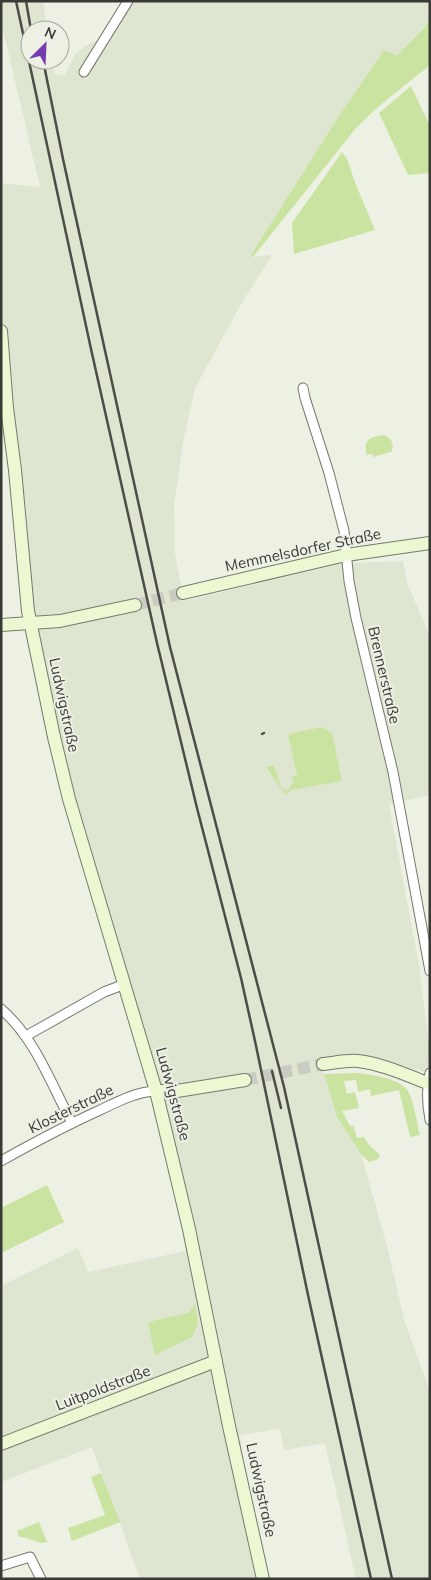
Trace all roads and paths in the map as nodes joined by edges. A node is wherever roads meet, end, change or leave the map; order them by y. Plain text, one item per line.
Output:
1 (128, 1) edge
2 (84, 72) dead end
3 (1, 331) edge
4 (303, 388) dead end
5 (430, 543) edge
6 (346, 555) junction
7 (183, 593) tunnel mouth
8 (135, 605) tunnel mouth
9 (30, 622) junction
10 (1, 625) edge
11 (430, 970) edge
12 (125, 984) junction
13 (1, 1009) edge
14 (26, 1036) junction
15 (323, 1064) tunnel mouth
16 (245, 1080) tunnel mouth
17 (429, 1080) edge
18 (156, 1091) junction
19 (430, 1120) edge
20 (72, 1123) junction
21 (1, 1161) edge
22 (216, 1361) junction
23 (1, 1444) edge
24 (1, 1566) edge
25 (41, 1579) edge
26 (263, 1579) edge

1 - 2 street
3 - 9 street, Ludwigstraße
4 - 6 street, Brennerstraße
5 - 6 street, Memmelsdorfer Straße
6 - 7 street, Memmelsdorfer Straße
6 - 11 street, Brennerstraße
8 - 9 street
9 - 10 street
9 - 12 street, Ludwigstraße
12 - 14 street
12 - 18 street, Ludwigstraße
13 - 14 street
14 - 20 street
15 - 17 street
16 - 18 street
17 - 19 street
18 - 20 street, Klosterstraße
18 - 22 street, Ludwigstraße
20 - 21 street, Klosterstraße
22 - 23 street, Luitpoldstraße
22 - 26 street, Ludwigstraße
24 - 25 street

